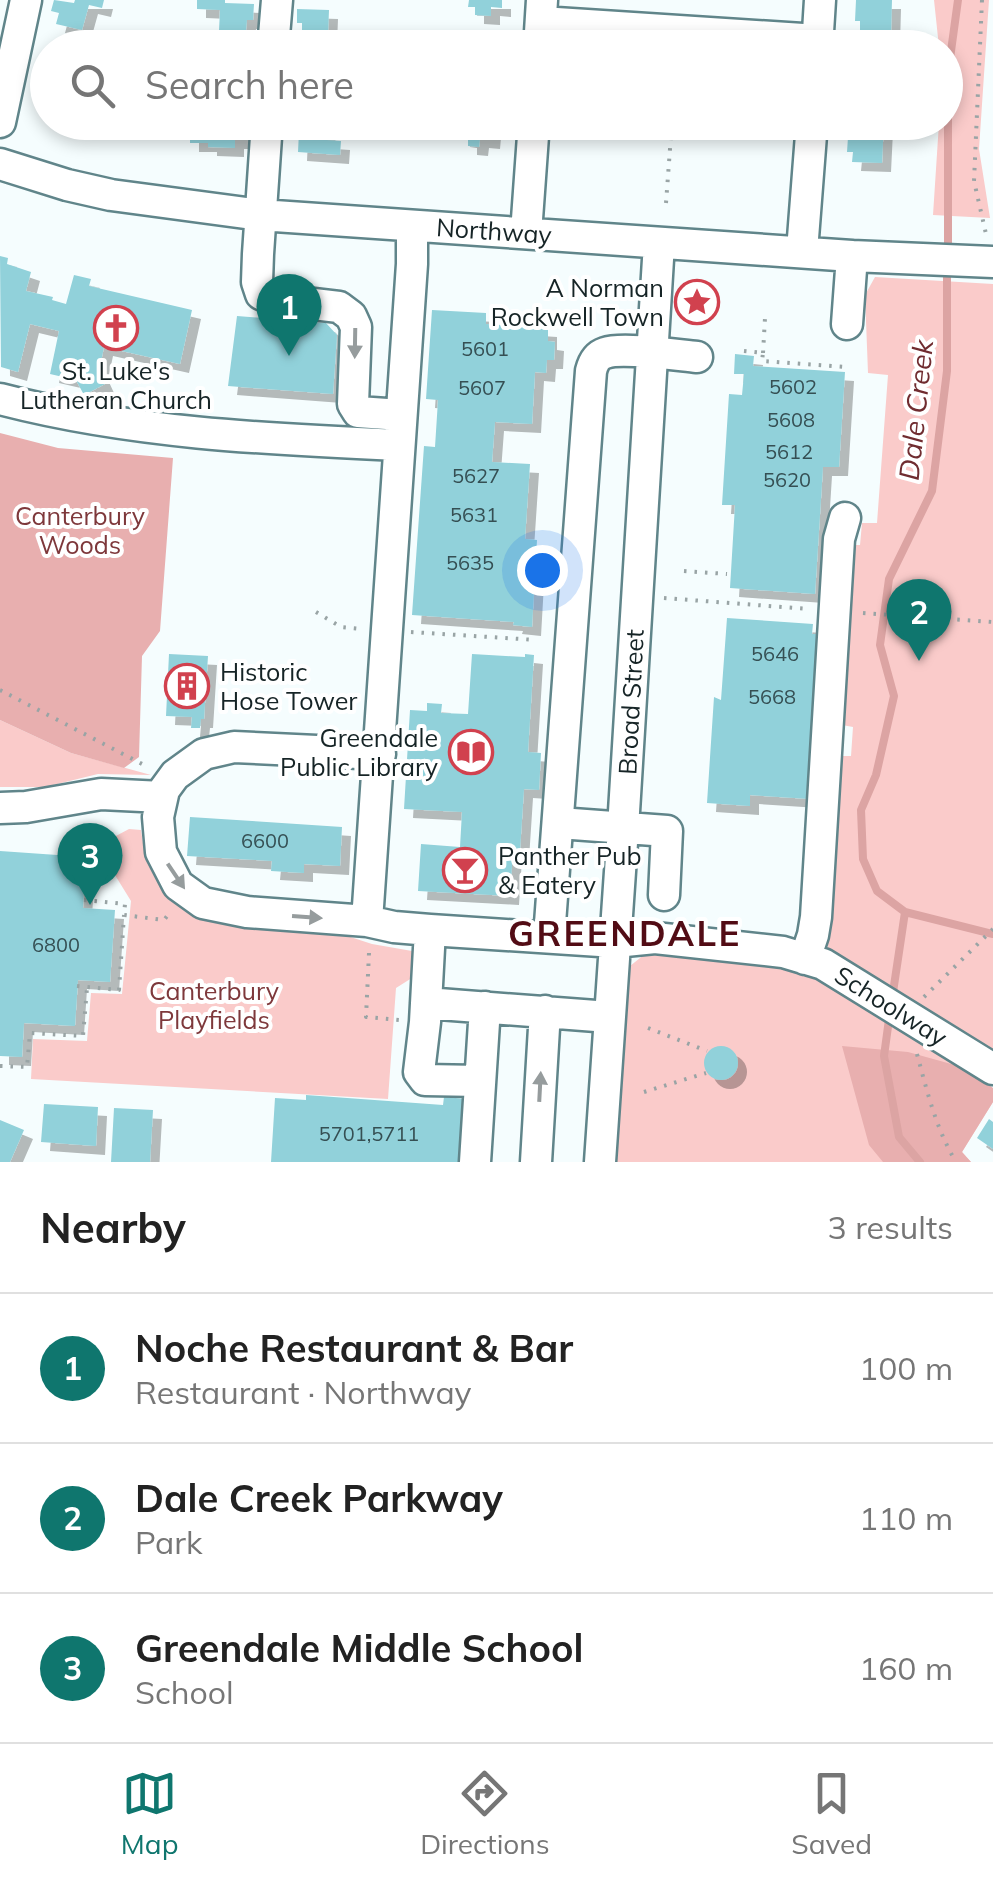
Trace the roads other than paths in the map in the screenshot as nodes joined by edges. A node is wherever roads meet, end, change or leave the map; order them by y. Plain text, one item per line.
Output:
1 (26, 0) edge
2 (277, 0) edge
3 (820, 0) edge
4 (541, 23) edge
5 (274, 30) edge
6 (633, 30) edge
7 (819, 30) edge
8 (0, 122) edge
9 (266, 140) edge
10 (533, 140) edge
11 (811, 140) edge
12 (0, 164) edge
13 (260, 215) junction
14 (412, 226) junction
15 (526, 232) junction
16 (660, 243) junction
17 (802, 251) junction
18 (983, 254) edge
19 (852, 256) junction
20 (847, 324) dead end
21 (653, 354) junction
22 (696, 356) dead end
23 (0, 400) edge
24 (400, 430) junction
25 (845, 518) dead end
26 (380, 754) junction
27 (169, 786) junction
28 (0, 808) edge
29 (559, 823) junction
30 (623, 828) junction
31 (664, 895) dead end
32 (367, 921) junction
33 (430, 930) junction
34 (549, 937) junction
35 (615, 942) junction
36 (805, 959) junction
37 (485, 1007) junction
38 (544, 1011) junction
39 (425, 1013) junction
40 (609, 1017) junction
41 (993, 1069) edge
42 (480, 1081) junction
43 (474, 1162) edge
44 (536, 1162) edge
45 (600, 1162) edge

1 - 8 street
2 - 5 street
3 - 7 street
4 - 6 street
9 - 13 street
10 - 15 street
11 - 17 street
12 - 13 street, Northway
13 - 14 street, Northway
13 -> 24 street
14 - 15 street, Northway
14 - 24 street
15 - 16 street, Northway
16 - 17 street, Northway
16 - 21 street, Broad Street
17 - 19 street, Northway
18 - 19 street, Northway
19 - 20 street
21 - 22 street
21 - 29 street
21 - 30 street, Broad Street
23 - 24 street
24 - 26 street
25 - 36 street
26 - 27 street
26 - 32 street
27 - 28 street
27 -> 32 street, Schoolway
29 - 30 street
29 - 34 street
30 - 31 street
30 - 35 street, Broad Street
32 - 33 street, Schoolway
33 - 34 street, Schoolway
33 - 39 street
34 - 35 street, Schoolway
35 - 36 street, Schoolway
35 - 40 street, Broad Street
36 - 41 street, Schoolway
37 - 38 street
37 - 39 street
37 - 42 street
38 - 40 street
44 -> 38 street
39 - 42 street
40 - 45 street, Broad Street
42 - 43 street

